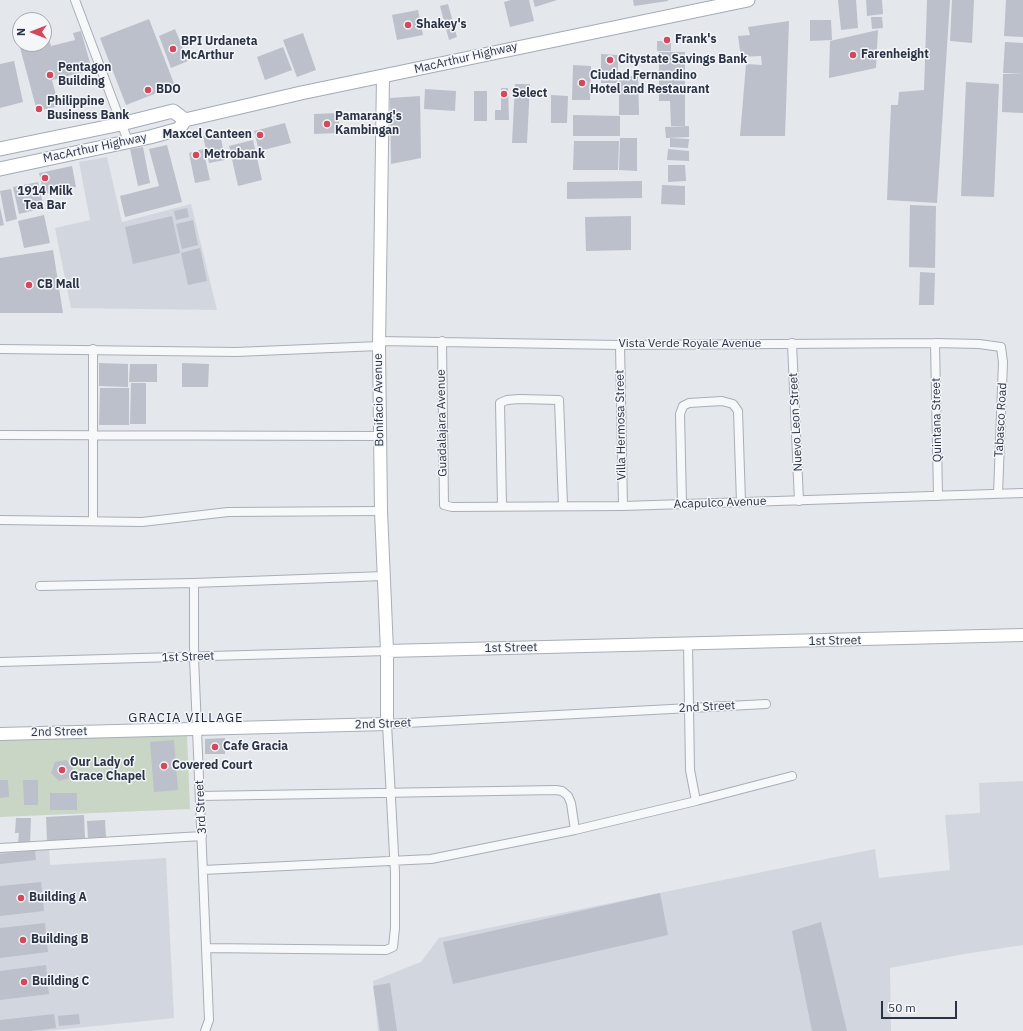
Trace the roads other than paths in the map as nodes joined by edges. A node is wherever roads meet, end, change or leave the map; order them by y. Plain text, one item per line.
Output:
1 (75, 0) edge
2 (748, 0) edge
3 (383, 77) junction
4 (185, 120) junction
5 (121, 124) junction
6 (128, 141) junction
7 (0, 149) edge
8 (0, 169) edge
9 (442, 341) junction
10 (379, 343) junction
11 (792, 343) junction
12 (935, 343) junction
13 (620, 345) junction
14 (1001, 347) joint
15 (0, 349) edge
16 (93, 349) junction
17 (0, 435) edge
18 (94, 435) junction
19 (380, 436) junction
20 (1023, 493) edge
21 (998, 494) junction
22 (938, 496) junction
23 (799, 501) junction
24 (741, 502) junction
25 (682, 504) junction
26 (444, 505) joint
27 (562, 505) junction
28 (502, 506) junction
29 (623, 506) junction
30 (381, 511) junction
31 (0, 520) edge
32 (93, 520) junction
33 (384, 576) junction
34 (194, 583) junction
35 (40, 586) dead end
36 (1023, 635) edge
37 (688, 644) junction
38 (387, 651) junction
39 (194, 657) junction
40 (0, 662) edge
41 (766, 704) dead end
42 (690, 709) junction
43 (387, 724) junction
44 (197, 729) junction
45 (0, 734) edge
46 (792, 776) dead end
47 (391, 793) junction
48 (200, 796) junction
49 (696, 801) junction
50 (575, 830) junction
51 (202, 836) junction
52 (0, 848) edge
53 (394, 862) junction
54 (203, 870) junction
55 (206, 948) junction
56 (206, 1031) edge

1 - 5 street
2 - 3 main road, MacArthur Highway
3 - 4 main road, MacArthur Highway
3 - 10 street, Bonifacio Avenue
4 - 5 main road, MacArthur Highway
4 - 6 main road, MacArthur Highway
5 - 6 street
5 - 7 main road, MacArthur Highway
6 - 8 main road, MacArthur Highway
9 - 10 street, Vista Verde Royale Avenue
9 - 13 street, Vista Verde Royale Avenue
9 - 26 street, Guadalajara Avenue
10 - 16 street, Vista Verde Royale Avenue
10 - 19 street, Bonifacio Avenue
11 - 12 street, Vista Verde Royale Avenue
11 - 13 street, Vista Verde Royale Avenue
11 - 23 street, Nuevo Leon Street
12 - 14 street, Vista Verde Royale Avenue
12 - 22 street, Quintana Street
13 - 29 street, Villa Hermosa Street
14 - 21 street, Tabasco Road
15 - 16 street, Vista Verde Royale Avenue
16 - 18 street
17 - 18 street
18 - 19 street
18 - 32 street
19 - 30 street, Bonifacio Avenue
20 - 21 street, Acapulco Avenue
21 - 22 street, Acapulco Avenue
22 - 23 street, Acapulco Avenue
23 - 24 street, Acapulco Avenue
24 - 25 street, Acapulco Avenue
24 - 25 street
25 - 29 street, Acapulco Avenue
26 - 28 street, Acapulco Avenue
27 - 28 street, Acapulco Avenue
27 - 28 street
27 - 29 street, Acapulco Avenue
30 - 32 street
30 - 33 street, Bonifacio Avenue
31 - 32 street
33 - 34 street
33 - 38 street, Bonifacio Avenue
34 - 35 street
34 - 39 street, 3rd Street
36 - 37 street, 1st Street
37 - 38 street, 1st Street
37 - 42 street
38 - 39 street, 1st Street
38 - 43 street, Bonifacio Avenue
39 - 40 street, 1st Street
39 - 44 street, 3rd Street
41 - 42 street, 2nd Street
42 - 43 street, 2nd Street
42 - 49 street
43 - 44 street, 2nd Street
43 - 47 street
44 - 45 street, 2nd Street
44 - 48 street, 3rd Street
46 - 49 street
47 - 48 street
47 - 50 street
47 - 53 street
48 - 51 street, 3rd Street
49 - 50 street
50 - 53 street
51 - 52 street
51 - 54 street, 3rd Street
53 - 54 street
53 - 55 street
54 - 55 street, 3rd Street
55 - 56 street, 3rd Street

